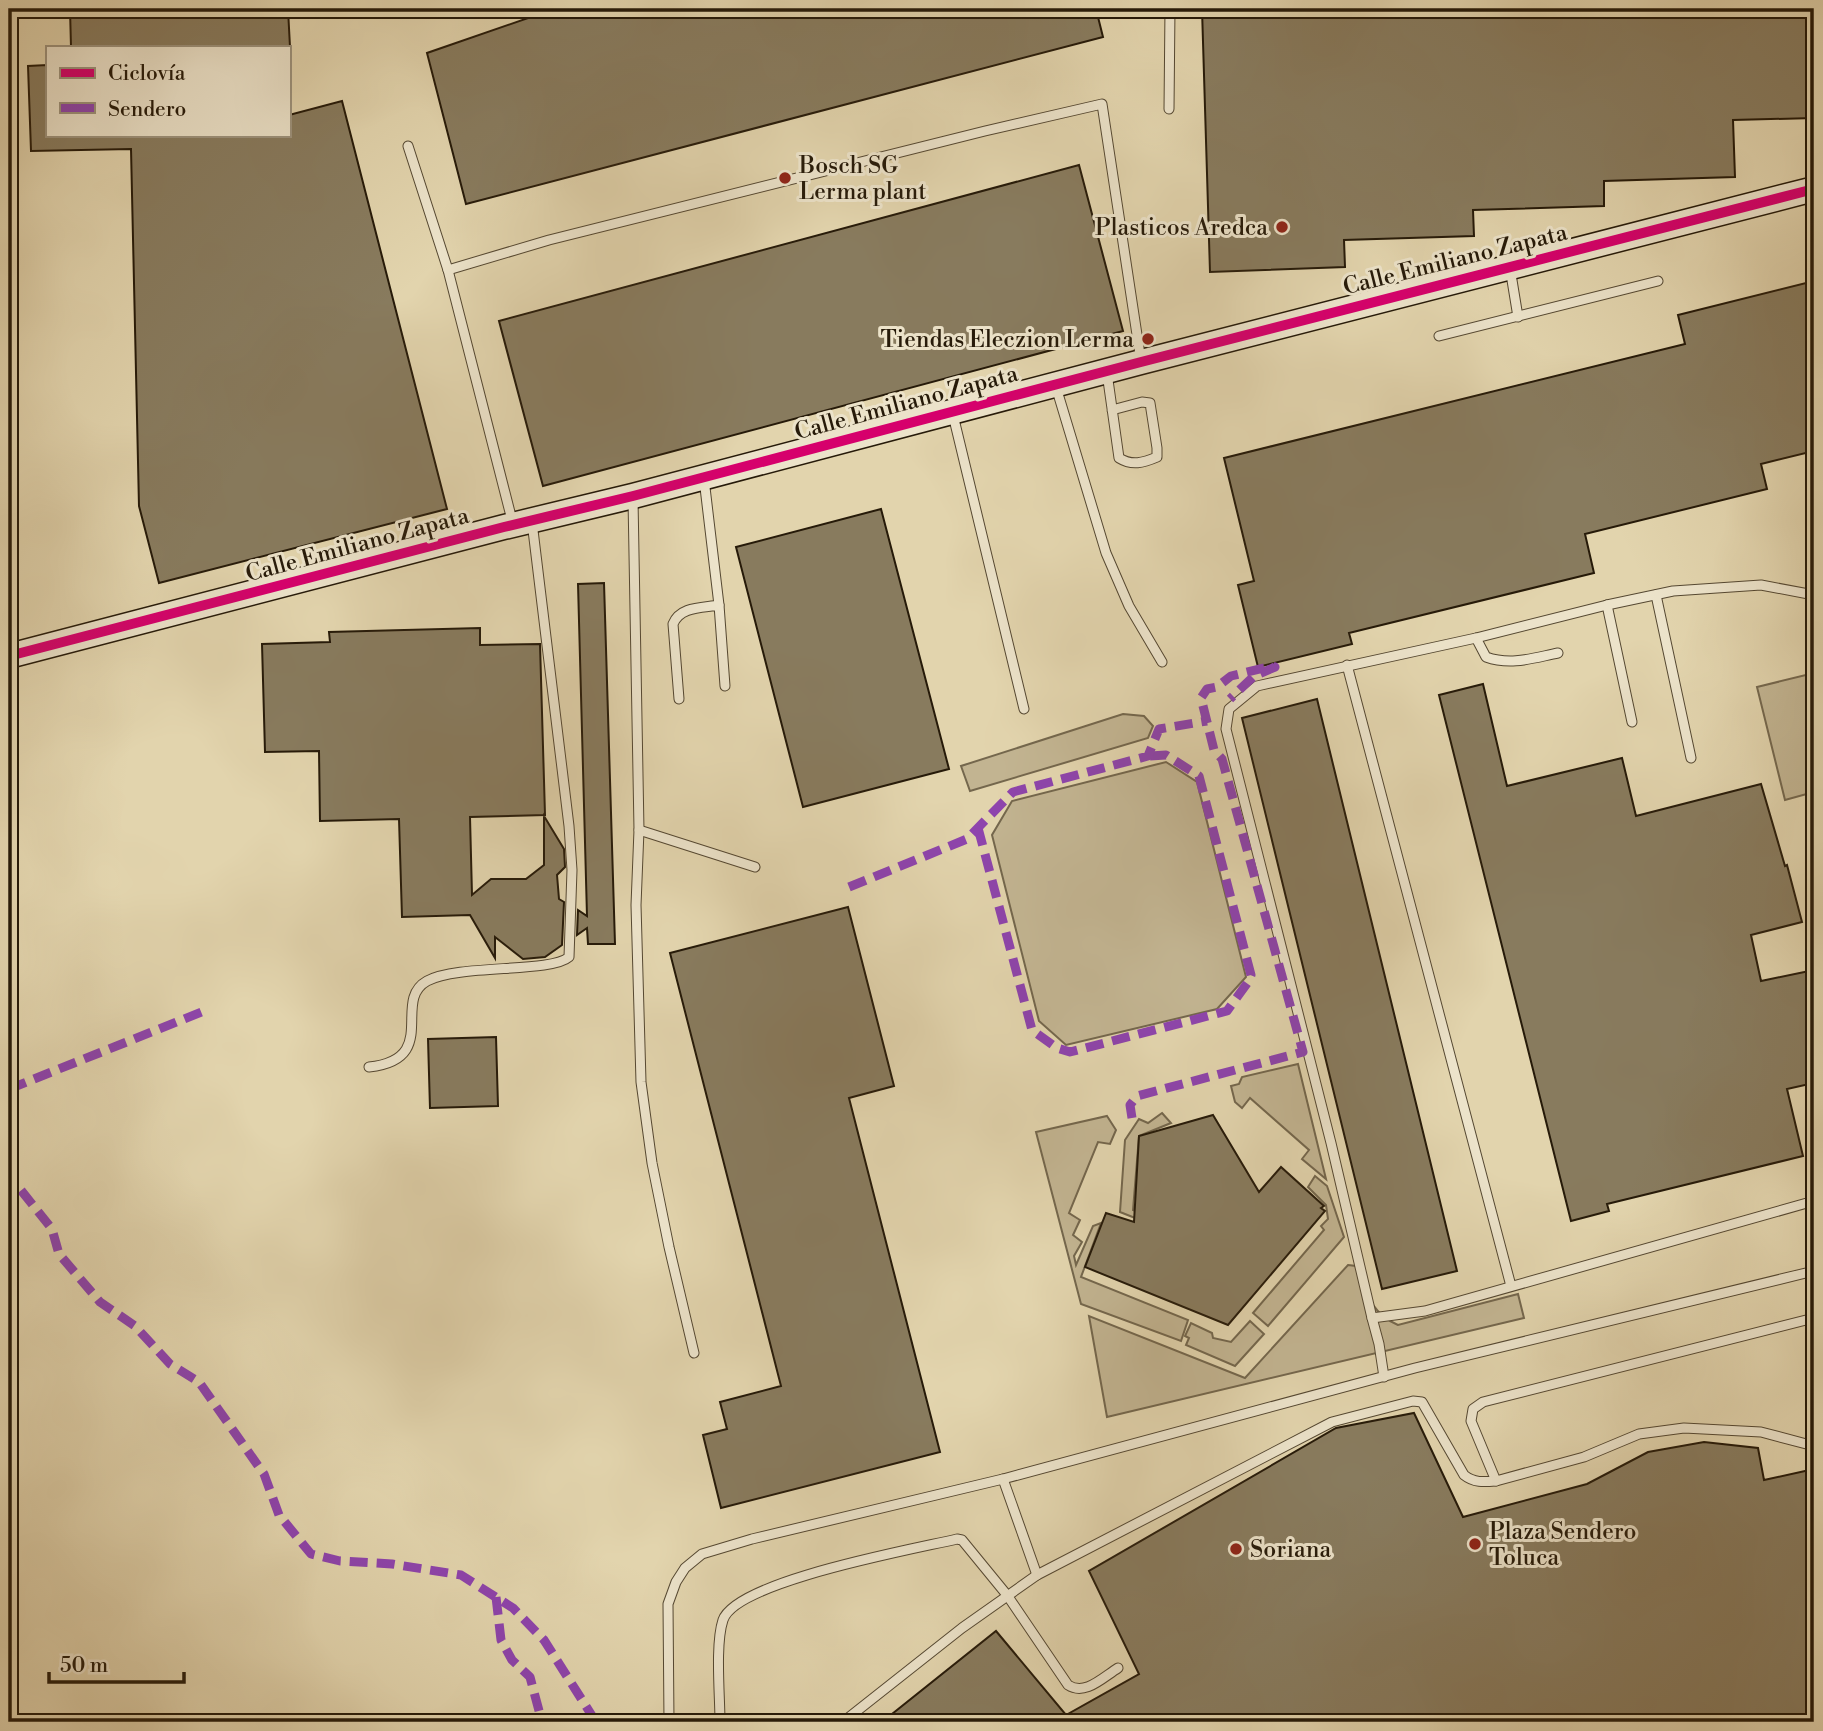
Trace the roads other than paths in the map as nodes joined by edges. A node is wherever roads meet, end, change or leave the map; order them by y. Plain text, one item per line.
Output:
1 (1170, 9) edge
2 (1169, 109) dead end
3 (408, 146) dead end
4 (1814, 189) edge
5 (1510, 267) junction
6 (448, 270) junction
7 (1658, 281) dead end
8 (1518, 317) junction
9 (1439, 336) dead end
10 (1142, 362) junction
11 (1107, 372) junction
12 (1055, 385) junction
13 (1112, 411) junction
14 (952, 412) junction
15 (703, 477) junction
16 (633, 496) junction
17 (523, 523) junction
18 (1656, 595) junction
19 (1814, 595) edge
20 (719, 605) junction
21 (1607, 605) junction
22 (1476, 638) junction
23 (1558, 653) dead end
24 (9, 656) edge
25 (1162, 662) dead end
26 (1347, 665) junction
27 (725, 686) dead end
28 (679, 699) dead end
29 (1024, 709) dead end
30 (1632, 722) dead end
31 (1691, 758) dead end
32 (639, 830) junction
33 (755, 867) dead end
34 (369, 1067) dead end
35 (1814, 1201) edge
36 (1814, 1271) edge
37 (1511, 1286) junction
38 (1372, 1318) junction
39 (1814, 1318) edge
40 (694, 1353) dead end
41 (1384, 1377) junction
42 (1814, 1446) edge
43 (1003, 1479) junction
44 (1496, 1481) junction
45 (1038, 1575) junction
46 (1007, 1595) junction
47 (1118, 1668) dead end
48 (669, 1722) edge
49 (720, 1722) edge
50 (843, 1722) edge

1 - 2 lane
3 - 6 lane
4 - 5 street, Calle Emiliano Zapata
5 - 8 lane
5 - 10 street, Calle Emiliano Zapata
6 - 10 lane
6 - 17 lane
7 - 8 lane
8 - 9 lane
10 - 11 street, Calle Emiliano Zapata
11 - 12 street, Calle Emiliano Zapata
11 - 13 lane
12 - 14 street, Calle Emiliano Zapata
12 - 25 lane
13 - 13 lane
14 - 15 street, Calle Emiliano Zapata
14 - 29 lane
15 - 16 street, Calle Emiliano Zapata
15 - 20 lane
16 - 17 street, Calle Emiliano Zapata
16 - 32 lane
17 - 24 street, Calle Emiliano Zapata
17 - 34 lane
18 - 19 lane
18 - 21 lane
18 - 31 lane
20 - 27 lane
20 - 28 lane
21 - 22 lane
21 - 30 lane
22 - 23 lane
22 - 26 lane
26 - 37 lane
26 - 38 lane
32 - 33 lane
32 - 40 lane
35 - 37 lane
36 - 41 lane
37 - 38 lane
38 - 41 lane
39 - 44 lane
41 - 43 lane
42 - 44 lane
43 - 45 lane
43 - 48 lane
44 - 45 lane
45 - 46 lane
46 - 47 lane
46 - 49 lane
46 - 50 lane

